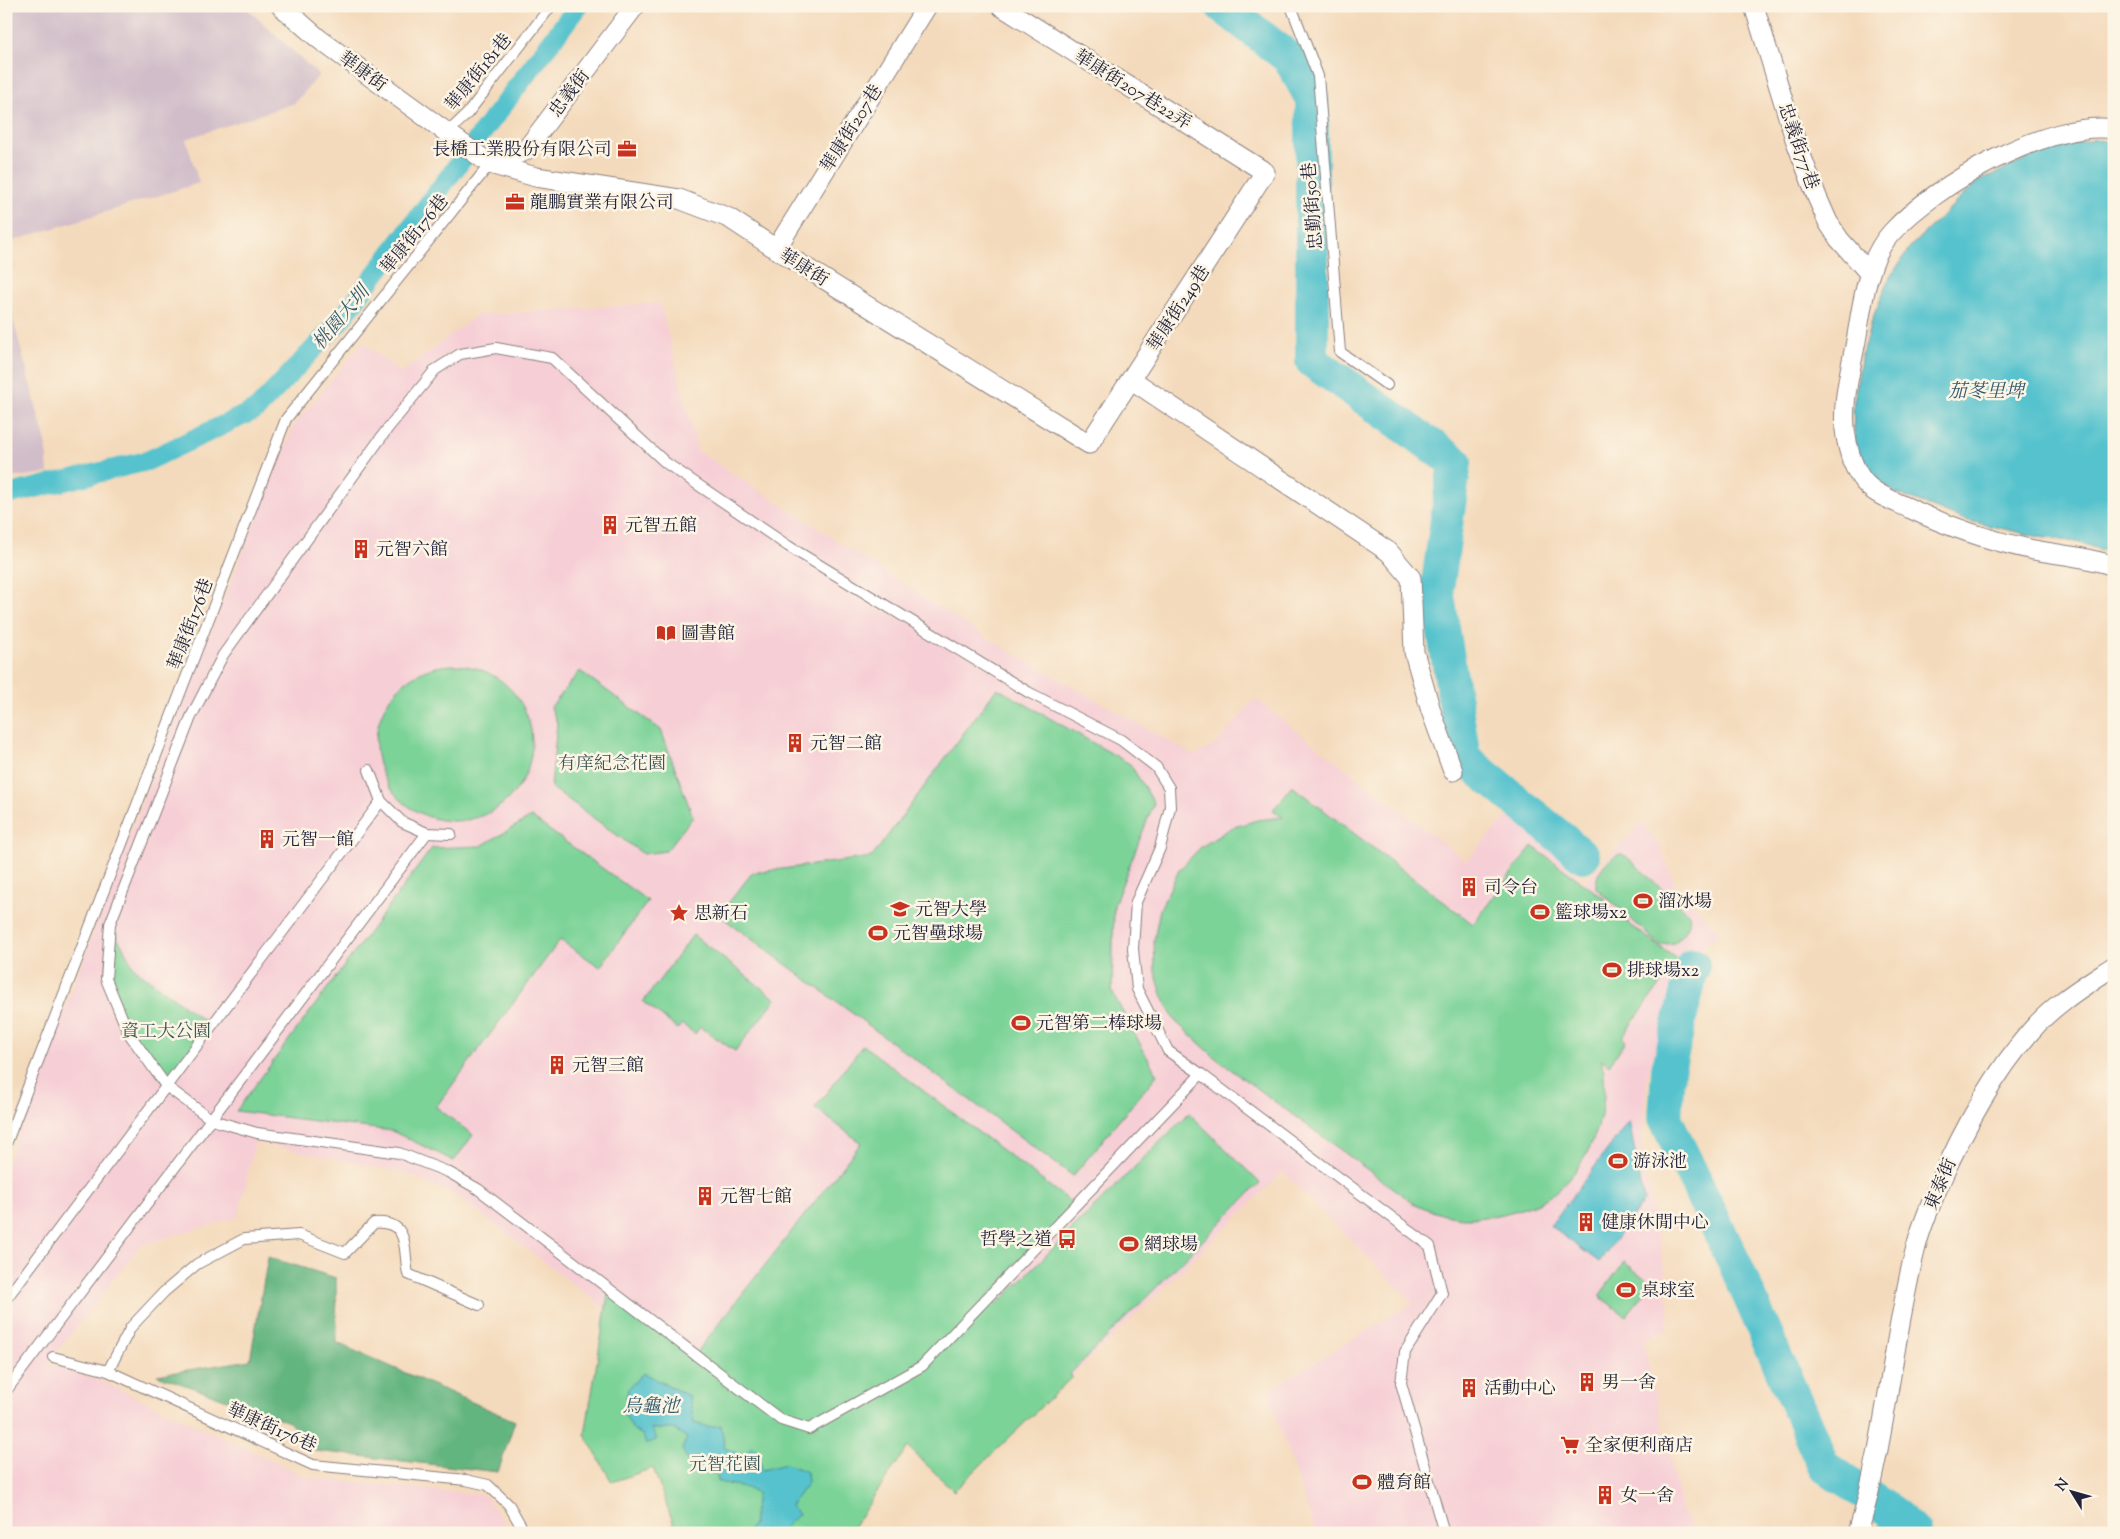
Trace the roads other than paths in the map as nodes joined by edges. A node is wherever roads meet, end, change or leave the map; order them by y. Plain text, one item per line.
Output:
1 (281, 6) edge
2 (551, 6) edge
3 (635, 6) edge
4 (927, 6) edge
5 (1001, 6) edge
6 (1291, 6) edge
7 (1754, 6) edge
8 (2114, 128) edge
9 (446, 133) junction
10 (490, 164) junction
11 (1265, 172) joint
12 (776, 249) junction
13 (1869, 273) junction
14 (1132, 380) junction
15 (1386, 385) dead end
16 (1089, 444) joint
17 (2114, 566) edge
18 (370, 770) dead end
19 (1453, 771) dead end
20 (381, 801) junction
21 (427, 833) junction
22 (451, 834) dead end
23 (2114, 966) edge
24 (1201, 1074) junction
25 (166, 1086) junction
26 (212, 1120) junction
27 (6, 1144) edge
28 (6, 1298) edge
29 (479, 1304) dead end
30 (53, 1357) dead end
31 (108, 1371) junction
32 (6, 1390) edge
33 (1860, 1528) edge
34 (525, 1533) edge
35 (1444, 1533) edge

1 - 9 street, 華康街
2 - 9 lane, 華康街181巷
3 - 10 street, 忠義街
4 - 12 street, 華康街207巷
5 - 11 street, 華康街207巷22弄
6 - 15 lane, 忠勤街50巷
7 - 13 street, 忠義街77巷
8 - 13 street
9 - 10 street, 華康街
10 - 12 street, 華康街
10 - 27 lane, 華康街176巷
11 - 14 street, 華康街249巷
12 - 16 street, 華康街
13 - 17 street
14 - 16 street, 華康街249巷
14 - 19 street
18 - 20 lane
20 - 21 lane
20 - 25 lane
21 - 22 lane
21 - 26 lane
23 - 33 street, 東泰街
24 - 25 lane
24 - 26 lane
24 - 35 lane
25 - 26 lane
25 - 28 lane
26 - 32 lane
29 - 31 lane
30 - 31 lane, 華康街176巷
31 - 34 lane, 華康街176巷

